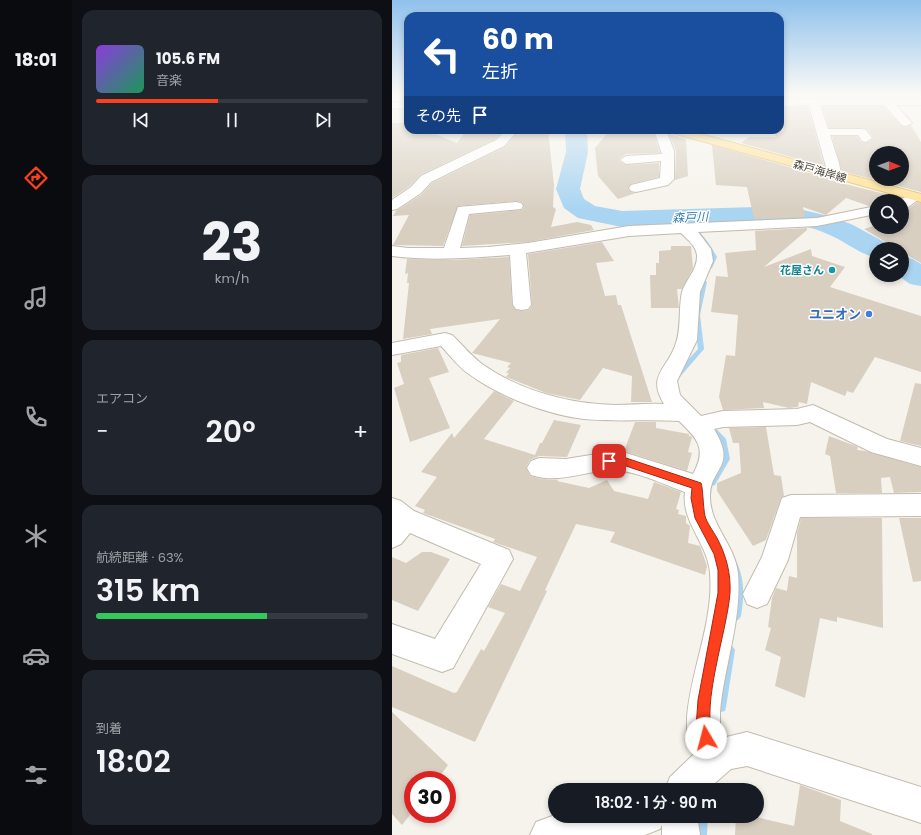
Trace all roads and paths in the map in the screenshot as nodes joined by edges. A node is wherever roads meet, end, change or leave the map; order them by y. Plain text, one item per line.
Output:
1 (824, 133) edge
2 (863, 133) edge
3 (509, 134) edge
4 (662, 134) edge
5 (687, 134) edge
6 (866, 138) dead end
7 (668, 157) junction
8 (626, 160) dead end
9 (834, 175) junction
10 (636, 188) dead end
11 (917, 197) edge
12 (392, 206) edge
13 (516, 206) dead end
14 (869, 212) edge
15 (693, 229) junction
16 (518, 249) junction
17 (392, 251) edge
18 (450, 253) junction
19 (522, 305) dead end
20 (392, 349) edge
21 (694, 421) junction
22 (921, 457) edge
23 (539, 468) dead end
24 (697, 486) junction
25 (921, 505) edge
26 (396, 522) edge
27 (757, 594) dead end
28 (392, 639) edge
29 (713, 759) junction
30 (691, 783) edge
31 (921, 805) edge
32 (619, 823) edge
33 (679, 823) edge
34 (549, 835) edge
35 (680, 835) edge

1 - 9 street
2 - 6 street
3 - 12 street
4 - 7 street
5 - 9 main road, 森戸海岸線
7 - 8 street
7 - 10 street
9 - 11 main road, 森戸海岸線
13 - 18 street
14 - 15 street
15 - 16 street
15 - 21 street
16 - 18 street
16 - 19 street
17 - 18 street
20 - 21 street
21 - 22 street
21 - 24 street
23 - 24 street
24 - 29 street
25 - 27 street
26 - 28 street
29 - 30 street
29 - 31 street
32 - 34 street
33 - 35 street

